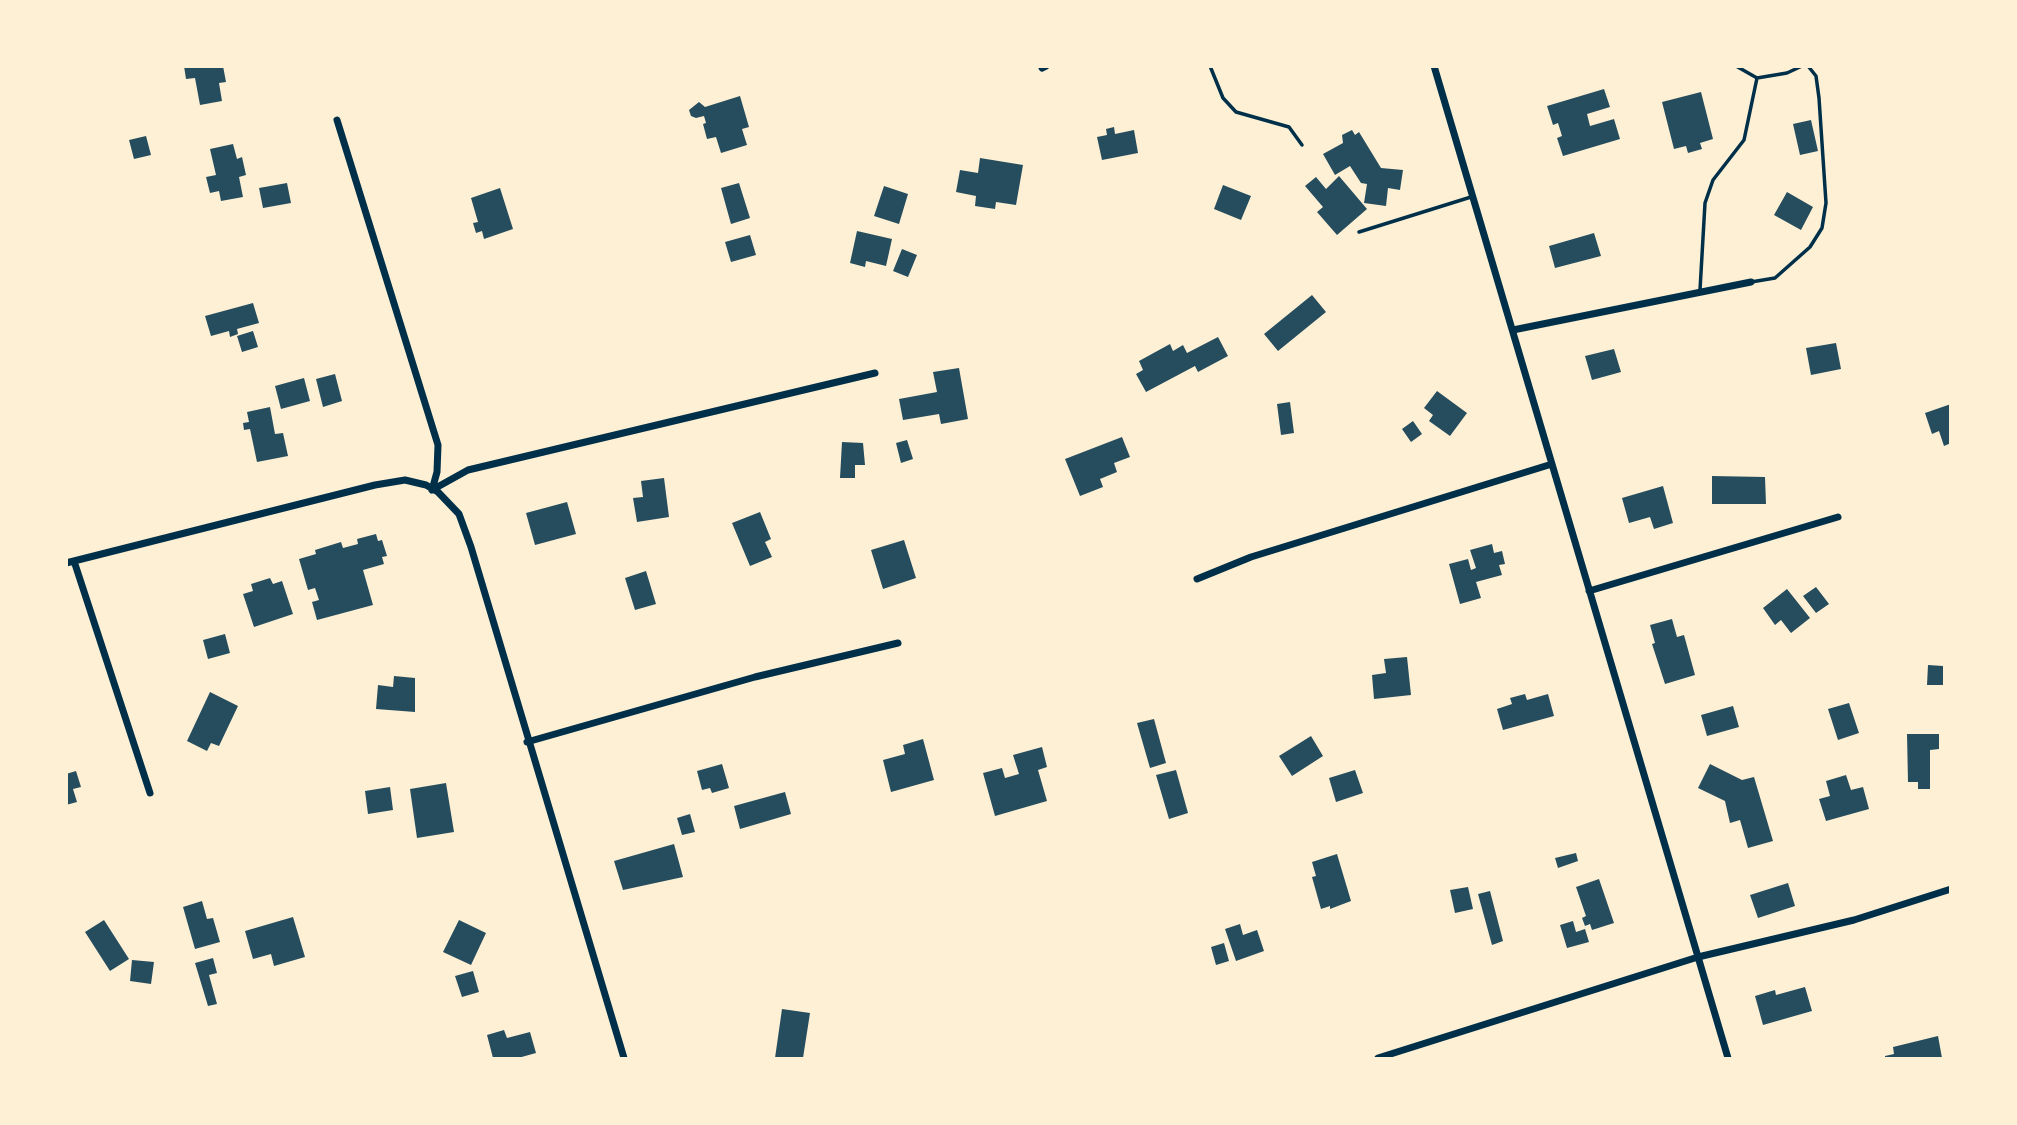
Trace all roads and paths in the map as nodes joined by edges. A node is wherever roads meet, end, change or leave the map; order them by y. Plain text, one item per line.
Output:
1 (1210, 66) edge
2 (1434, 66) edge
3 (1735, 66) edge
4 (1805, 66) edge
5 (1757, 78) junction
6 (337, 120) dead end
7 (1302, 145) dead end
8 (1473, 196) junction
9 (1359, 232) dead end
10 (1751, 282) joint
11 (1700, 293) junction
12 (1513, 330) junction
13 (874, 373) dead end
14 (1552, 464) junction
15 (432, 490) junction
16 (1838, 517) dead end
17 (71, 562) edge
18 (1197, 579) dead end
19 (1589, 591) junction
20 (898, 643) dead end
21 (527, 742) junction
22 (150, 793) dead end
23 (1951, 889) edge
24 (1698, 957) junction
25 (624, 1059) edge
26 (1378, 1059) edge
27 (1728, 1059) edge

1 - 7 lane
2 - 8 street
3 - 5 lane
4 - 5 lane
4 - 10 lane
5 - 11 lane
6 - 15 street
8 - 9 lane
8 - 12 street
10 - 11 street
11 - 12 street
12 - 14 street
13 - 15 street
14 - 18 street
14 - 19 street
15 - 17 street
15 - 21 street
16 - 19 street
17 - 22 street
19 - 24 street
20 - 21 street
21 - 25 street
23 - 24 street
24 - 26 street
24 - 27 street

